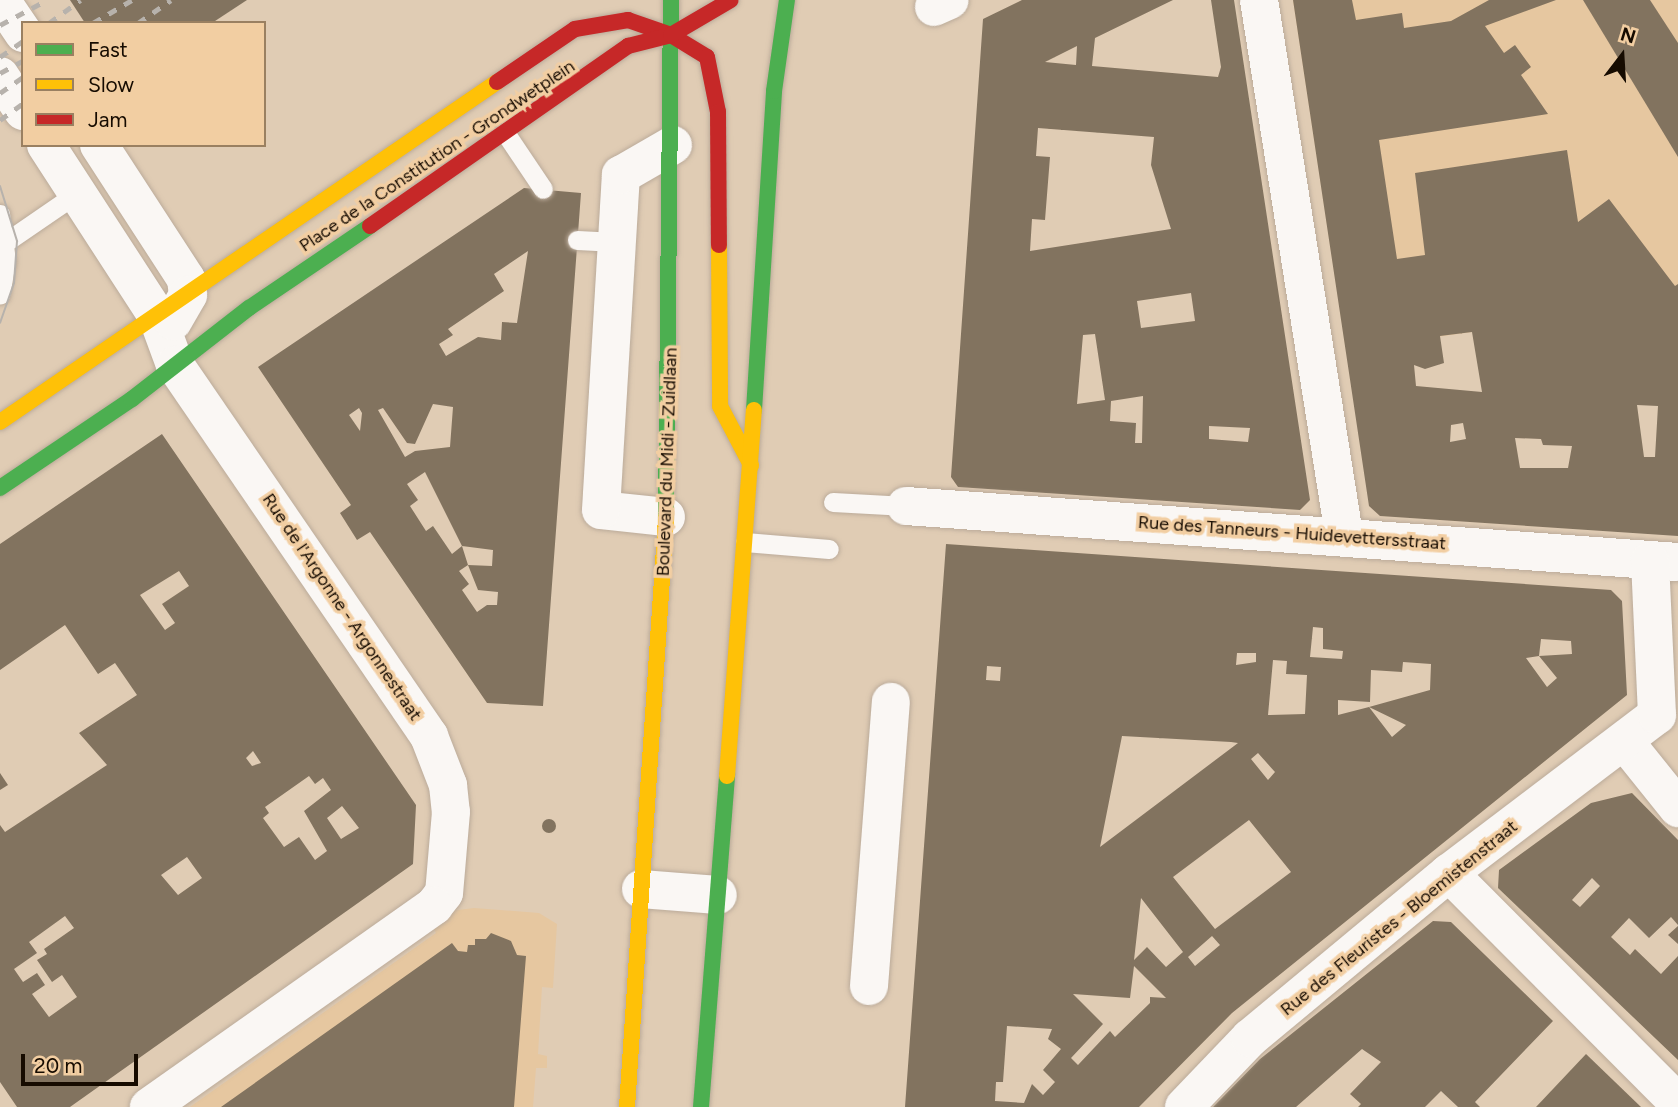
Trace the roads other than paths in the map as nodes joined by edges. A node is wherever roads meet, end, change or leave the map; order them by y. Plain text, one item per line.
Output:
1 (1, 0) edge
2 (671, 0) edge
3 (731, 0) edge
4 (787, 0) edge
5 (1259, 0) edge
6 (21, 30) edge
7 (671, 35) junction
8 (0, 76) edge
9 (21, 108) edge
10 (506, 134) junction
11 (674, 145) junction
12 (47, 147) edge
13 (107, 157) edge
14 (543, 189) dead end
15 (77, 193) junction
16 (0, 214) edge
17 (577, 240) dead end
18 (616, 242) junction
19 (3, 244) edge
20 (0, 294) edge
21 (172, 325) junction
22 (0, 422) edge
23 (751, 465) junction
24 (0, 488) edge
25 (833, 502) dead end
26 (905, 506) joint
27 (666, 517) junction
28 (1344, 535) junction
29 (745, 542) junction
30 (829, 549) dead end
31 (1664, 561) edge
32 (891, 702) dead end
33 (1625, 742) junction
34 (1678, 808) edge
35 (1449, 873) junction
36 (642, 889) junction
37 (718, 895) junction
38 (869, 986) dead end
39 (1678, 1103) edge
40 (149, 1107) edge
41 (626, 1107) edge
42 (701, 1107) edge
43 (1184, 1107) edge

1 - 6 street
2 - 7 main road, Boulevard du Midi - Zuidlaan
3 - 7 main road, Place de la Constitution - Grondwetplein
4 - 23 main road
5 - 28 street
7 - 10 main road, Place de la Constitution - Grondwetplein
7 - 11 main road, Boulevard du Midi - Zuidlaan
7 - 21 main road, Place de la Constitution - Grondwetplein
7 - 23 main road
8 - 9 street
10 - 14 lane
10 - 21 main road, Place de la Constitution - Grondwetplein
11 - 18 street
11 - 27 main road, Boulevard du Midi - Zuidlaan
12 - 15 street, Rue de l'Argonne - Argonnestraat
13 - 15 street
13 - 21 street, Rue de l'Argonne - Argonnestraat
15 - 19 lane
15 - 21 street, Rue de l'Argonne - Argonnestraat
16 - 19 lane
17 - 18 lane
18 - 27 street
19 - 20 lane
21 - 22 main road
21 - 24 main road
21 - 40 street, Rue de l'Argonne - Argonnestraat
23 - 29 main road
25 - 26 lane
26 - 28 street, Rue des Tanneurs - Huidevettersstraat
27 - 36 main road, Boulevard du Midi - Zuidlaan
28 - 31 street, Rue des Tanneurs - Huidevettersstraat
29 - 30 lane
29 - 37 main road
31 - 33 street, Rue des Fleuristes - Bloemistenstraat
32 - 38 street
33 - 34 street
33 - 35 street, Rue des Fleuristes - Bloemistenstraat
35 - 39 street
35 - 43 street, Rue des Fleuristes - Bloemistenstraat
36 - 37 street
36 - 41 main road, Boulevard du Midi - Zuidlaan
37 - 42 main road

